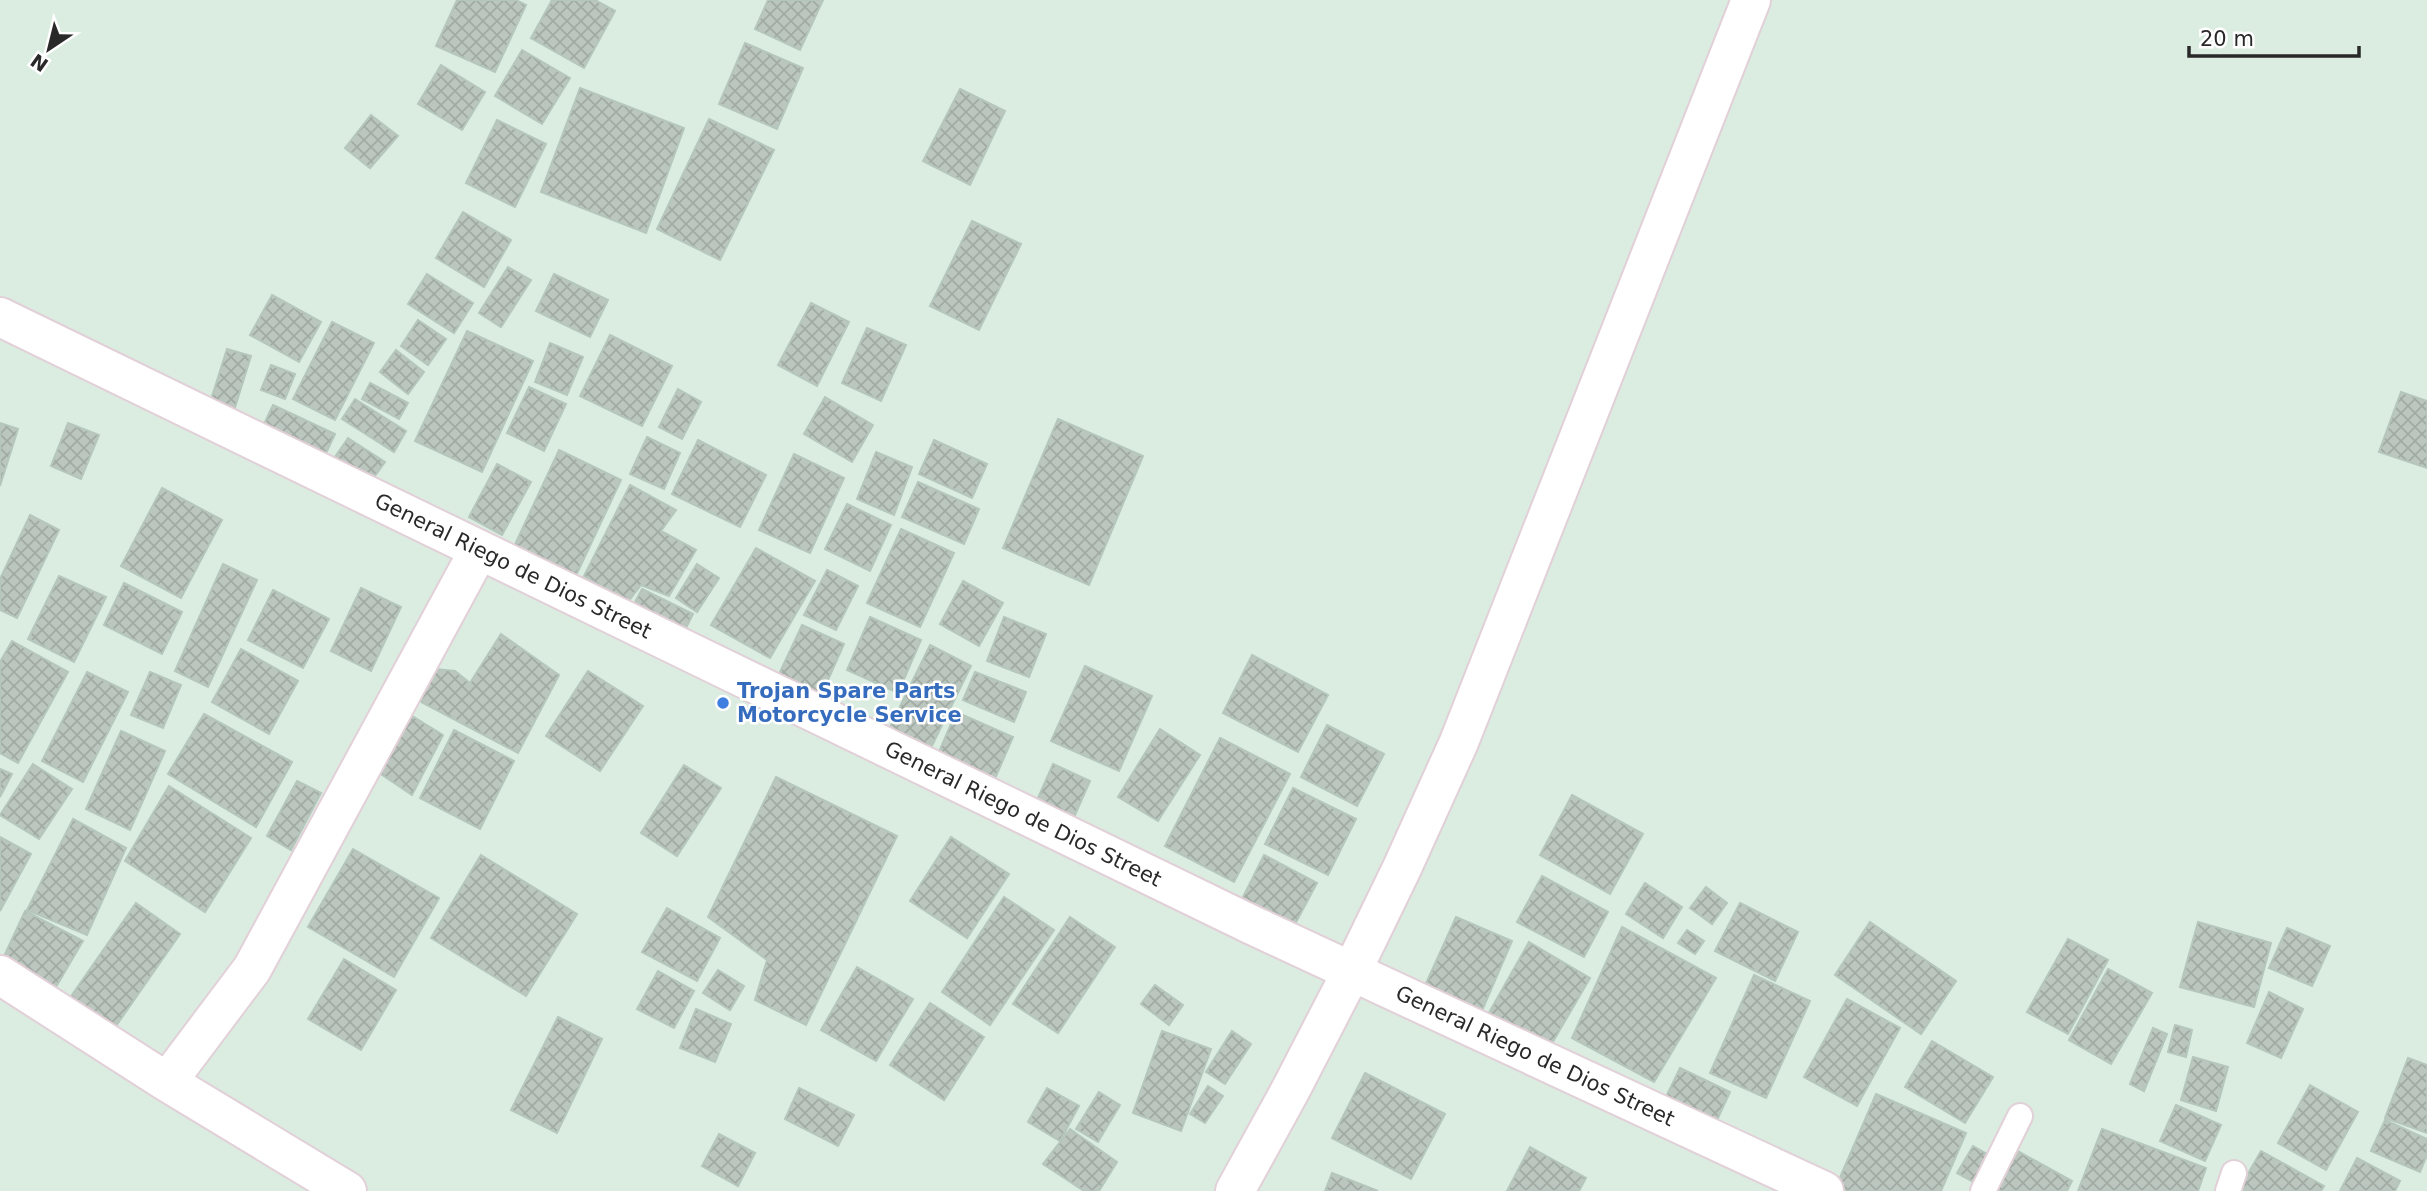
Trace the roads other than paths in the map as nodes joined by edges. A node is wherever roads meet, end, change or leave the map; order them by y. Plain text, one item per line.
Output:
1 (1751, 0) edge
2 (0, 317) edge
3 (479, 550) junction
4 (1352, 971) junction
5 (0, 975) edge
6 (167, 1082) junction
7 (2020, 1116) dead end
8 (347, 1191) edge
9 (1235, 1191) edge
10 (1824, 1191) edge
11 (1983, 1191) edge

1 - 4 street
2 - 3 street, General Riego de Dios Street
3 - 4 street, General Riego de Dios Street
3 - 6 street
4 - 9 street
4 - 10 street, General Riego de Dios Street
5 - 6 street
6 - 8 street
7 - 11 lane

